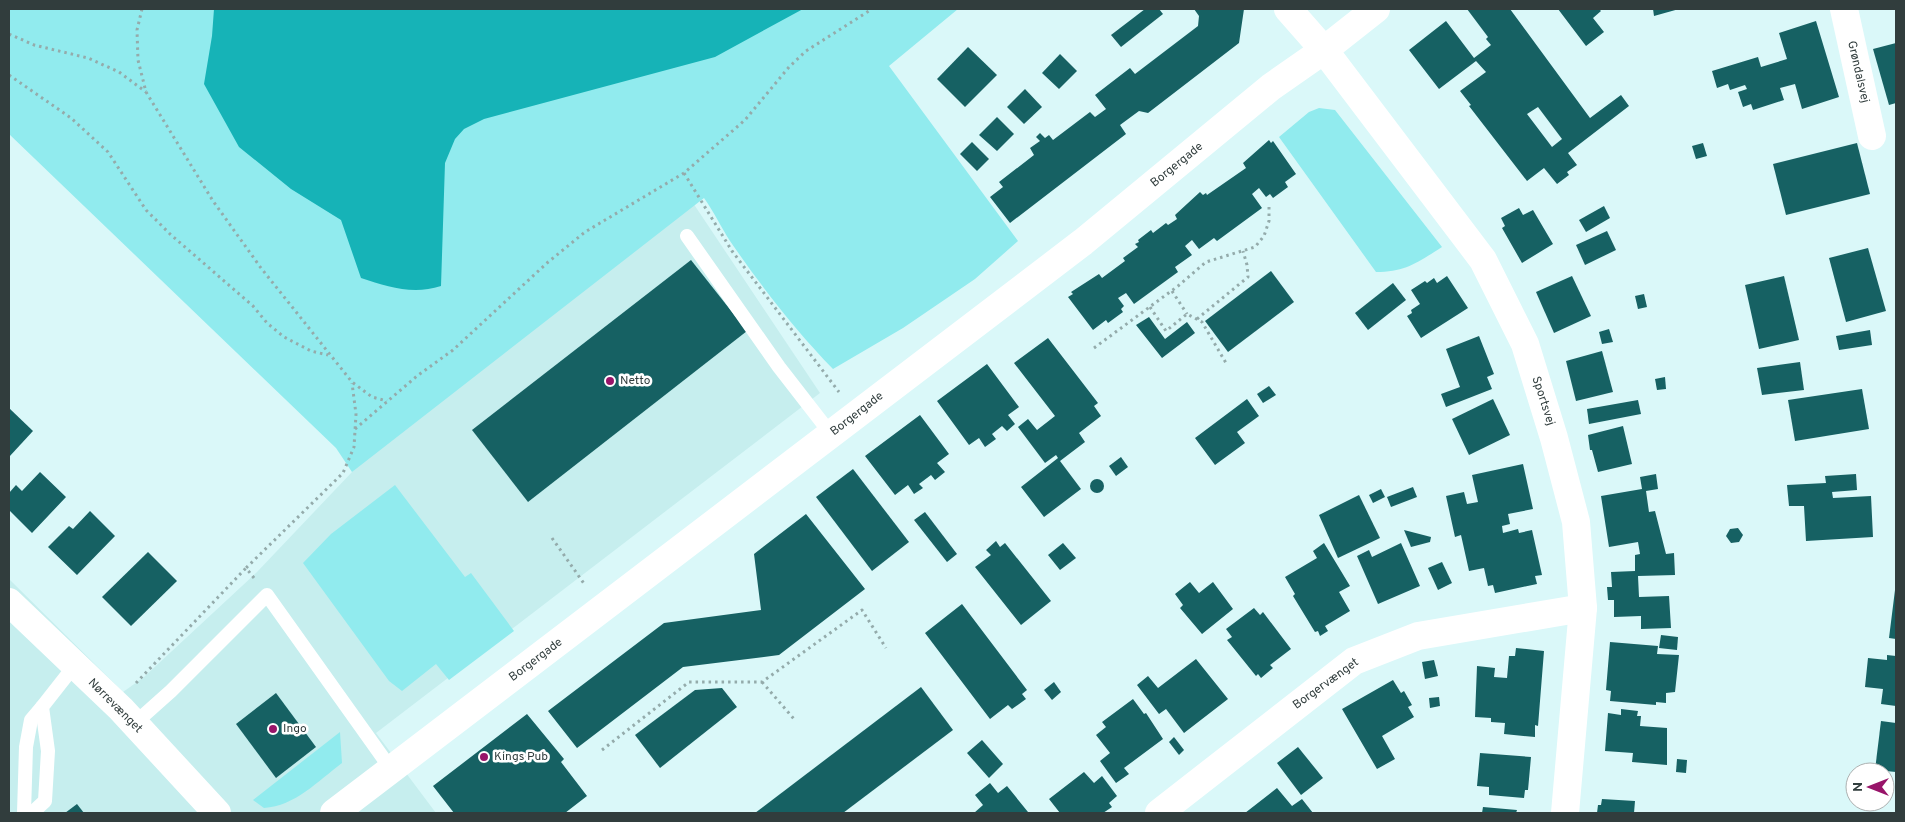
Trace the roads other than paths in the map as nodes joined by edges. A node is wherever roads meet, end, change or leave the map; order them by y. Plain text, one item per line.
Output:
1 (1288, 9) edge
2 (1376, 9) edge
3 (1844, 9) edge
4 (1324, 50) junction
5 (1872, 136) dead end
6 (687, 236) dead end
7 (831, 434) junction
8 (9, 602) edge
9 (1583, 608) junction
10 (75, 665) junction
11 (42, 706) junction
12 (134, 724) junction
13 (391, 769) junction
14 (24, 813) edge
15 (32, 813) edge
16 (217, 813) edge
17 (334, 813) edge
18 (1159, 813) edge
19 (1566, 813) edge

1 - 4 street, Sportsvej
2 - 4 street, Borgergade
3 - 5 street, Grøndalsvej
4 - 7 street, Borgergade
4 - 9 street, Sportsvej
6 - 7 lane
7 - 13 street, Borgergade
8 - 10 street, Nørrevænget
9 - 18 street, Borgervænget
9 - 19 street, Sportsvej
10 - 11 lane
10 - 12 street, Nørrevænget
11 - 14 lane
11 - 15 lane
12 - 13 lane
12 - 16 street, Nørrevænget
13 - 17 street, Borgergade

